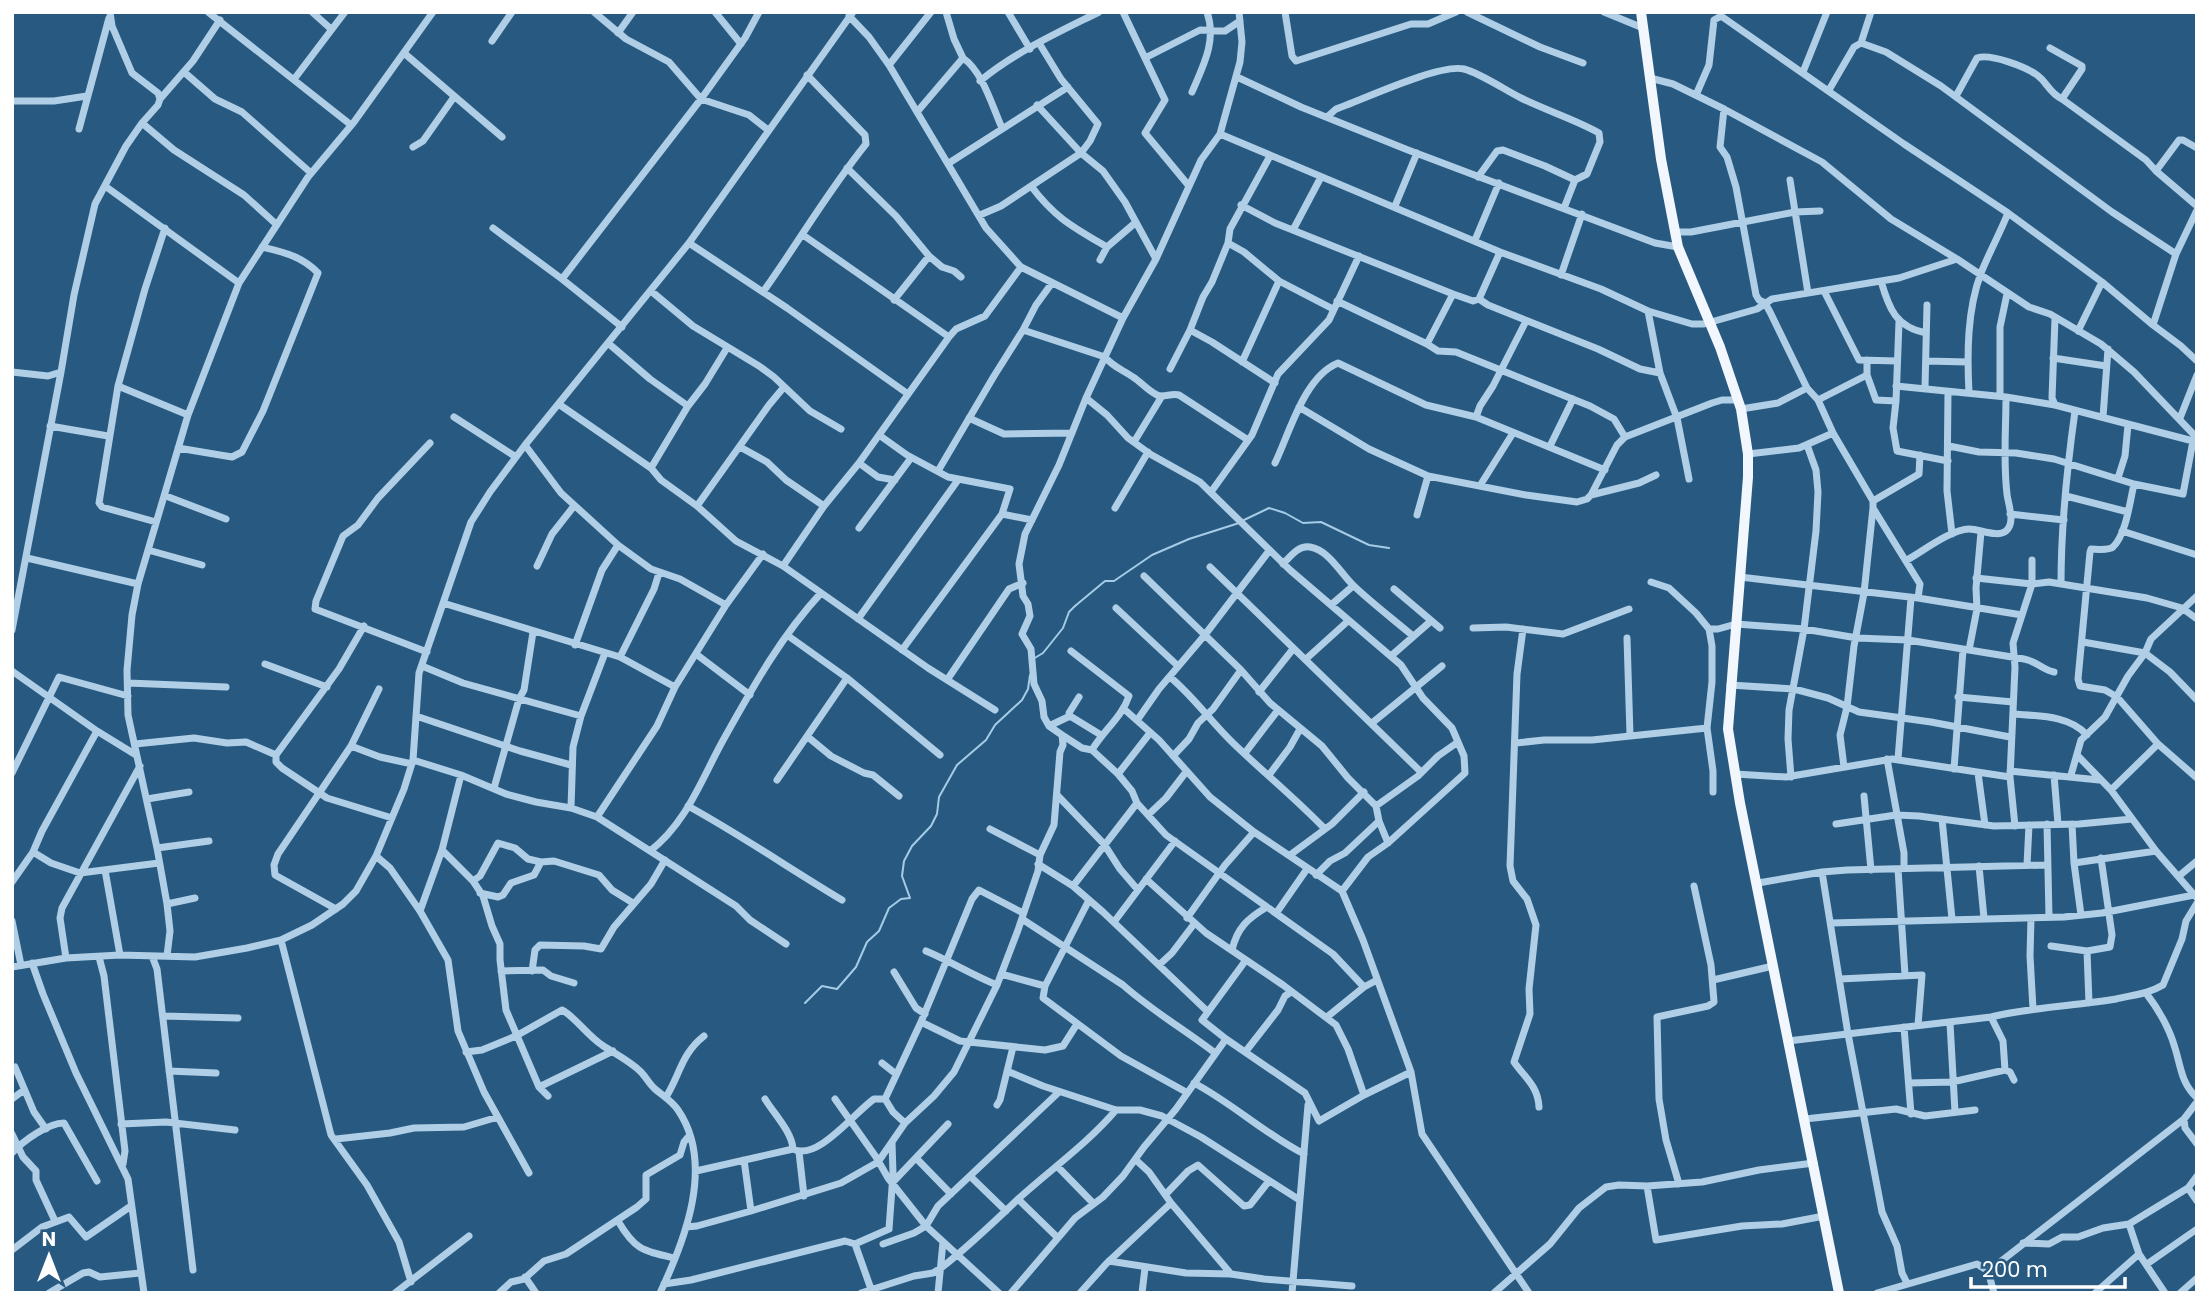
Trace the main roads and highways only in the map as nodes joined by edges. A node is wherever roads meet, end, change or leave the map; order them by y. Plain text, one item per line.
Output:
1 (1641, 12) edge
2 (1839, 1293) edge

1 - 2 main road

